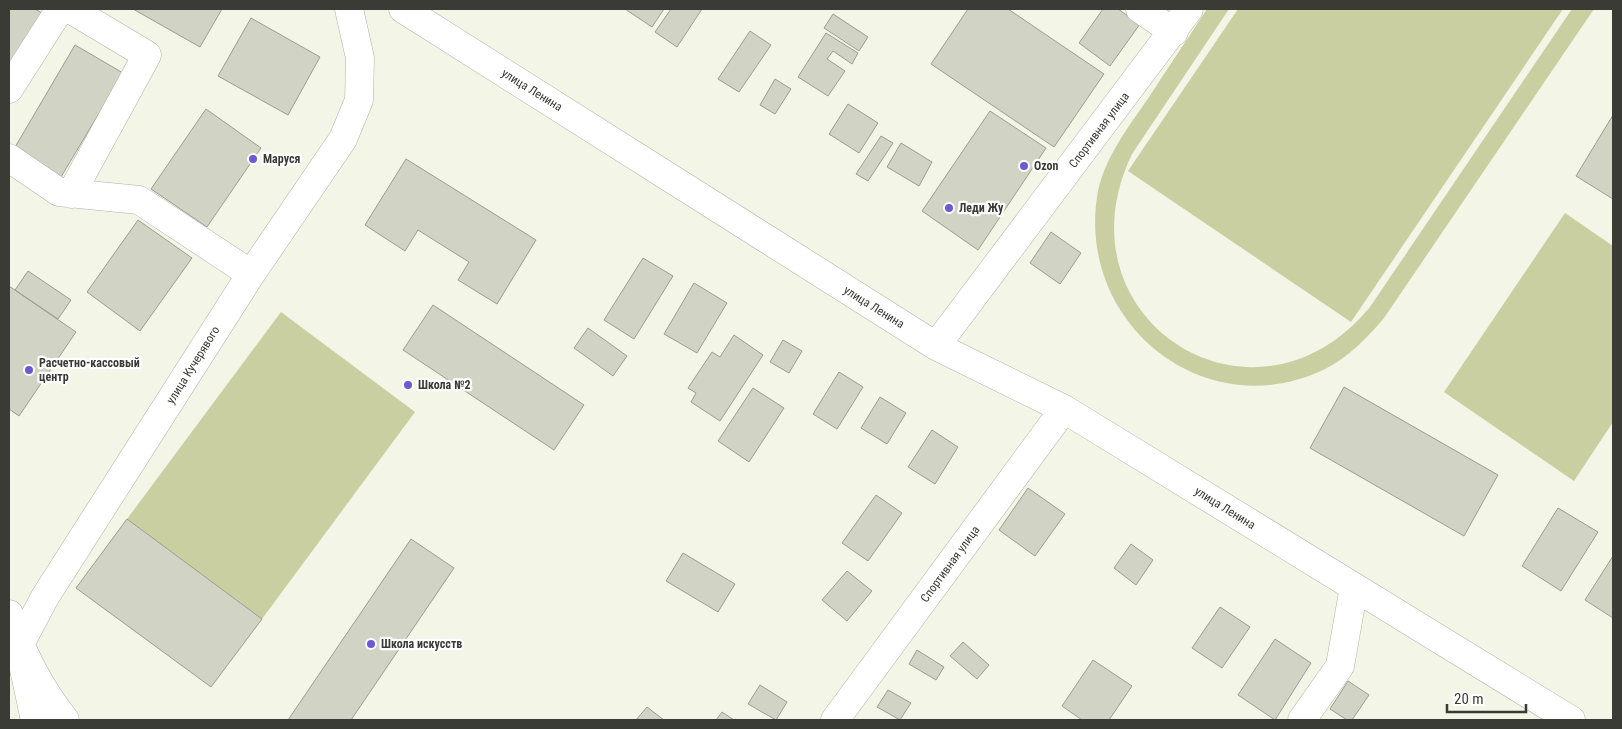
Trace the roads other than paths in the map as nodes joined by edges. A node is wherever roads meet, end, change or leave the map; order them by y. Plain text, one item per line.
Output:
1 (60, 9) edge
2 (70, 9) edge
3 (349, 9) edge
4 (404, 9) edge
5 (1140, 9) edge
6 (1190, 9) edge
7 (1174, 32) junction
8 (9, 89) edge
9 (9, 158) edge
10 (71, 194) junction
11 (251, 274) junction
12 (936, 346) junction
13 (1064, 408) junction
14 (1354, 587) junction
15 (9, 614) edge
16 (19, 646) junction
17 (35, 720) edge
18 (65, 720) edge
19 (835, 720) edge
20 (1302, 720) edge
21 (1571, 720) edge

1 - 8 street
2 - 10 street
3 - 11 street, улица Кучерявого
4 - 12 street, улица Ленина
5 - 7 street
6 - 7 street, Спортивная улица
7 - 12 street, Спортивная улица
9 - 10 street
10 - 11 street
11 - 16 street, улица Кучерявого
12 - 13 street, улица Ленина
13 - 14 street, улица Ленина
13 - 19 street, Спортивная улица
14 - 20 street
14 - 21 street, улица Ленина
15 - 16 street
16 - 17 street
16 - 18 street

